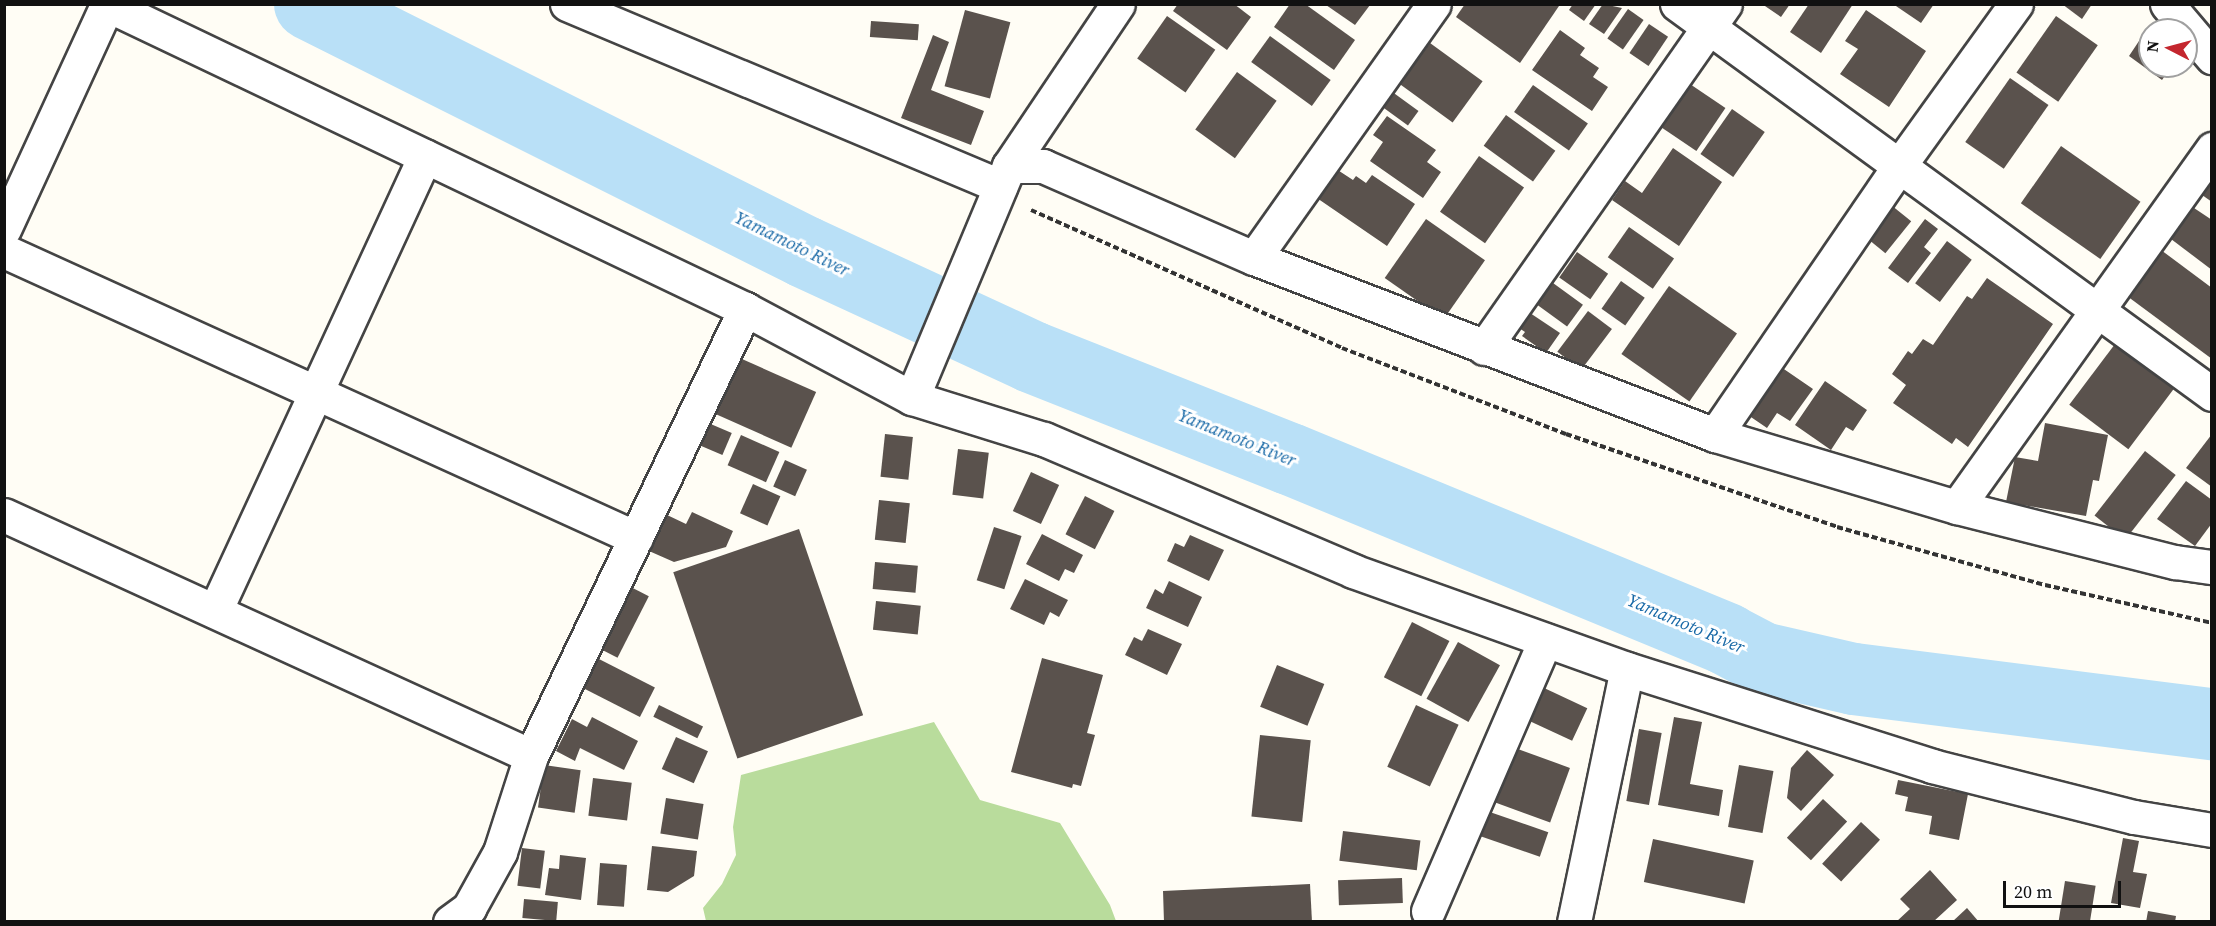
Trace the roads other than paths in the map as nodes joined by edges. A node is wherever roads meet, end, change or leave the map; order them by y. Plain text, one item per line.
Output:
1 (567, 4) edge
2 (1118, 4) edge
3 (1434, 4) edge
4 (1677, 4) edge
5 (2016, 4) edge
6 (2167, 4) edge
7 (106, 5) edge
8 (1717, 16) edge
9 (2211, 57) edge
10 (2211, 150) edge
11 (425, 156) junction
12 (1899, 166) junction
13 (1000, 186) junction
14 (4, 229) edge
15 (4, 251) edge
16 (1254, 258) junction
17 (745, 309) junction
18 (2096, 309) junction
19 (1484, 348) junction
20 (917, 387) junction
21 (314, 392) junction
22 (2211, 394) edge
23 (1715, 435) junction
24 (1957, 507) junction
25 (4, 514) edge
26 (636, 538) junction
27 (2211, 567) edge
28 (215, 611) junction
29 (1545, 640) junction
30 (1627, 669) junction
31 (531, 756) junction
32 (2211, 830) edge
33 (1428, 910) dead end
34 (450, 921) edge
35 (1574, 921) edge

1 - 13 street
2 - 13 street
3 - 16 street
4 - 8 street
5 - 12 street
6 - 9 street
7 - 11 street
7 - 14 street
8 - 12 street
8 - 19 street
10 - 18 street
11 - 17 street
11 - 21 street
12 - 18 street
12 - 23 street
13 - 16 street
13 - 20 street
15 - 21 street
16 - 19 street
17 - 20 street
17 - 26 street
18 - 22 street
18 - 24 street
19 - 23 street
20 - 29 street
21 - 26 street
21 - 28 street
23 - 24 street
24 - 27 street
25 - 28 street
26 - 31 street
28 - 31 street
29 - 30 street
29 - 33 street
30 - 32 street
30 - 35 street
31 - 34 street

